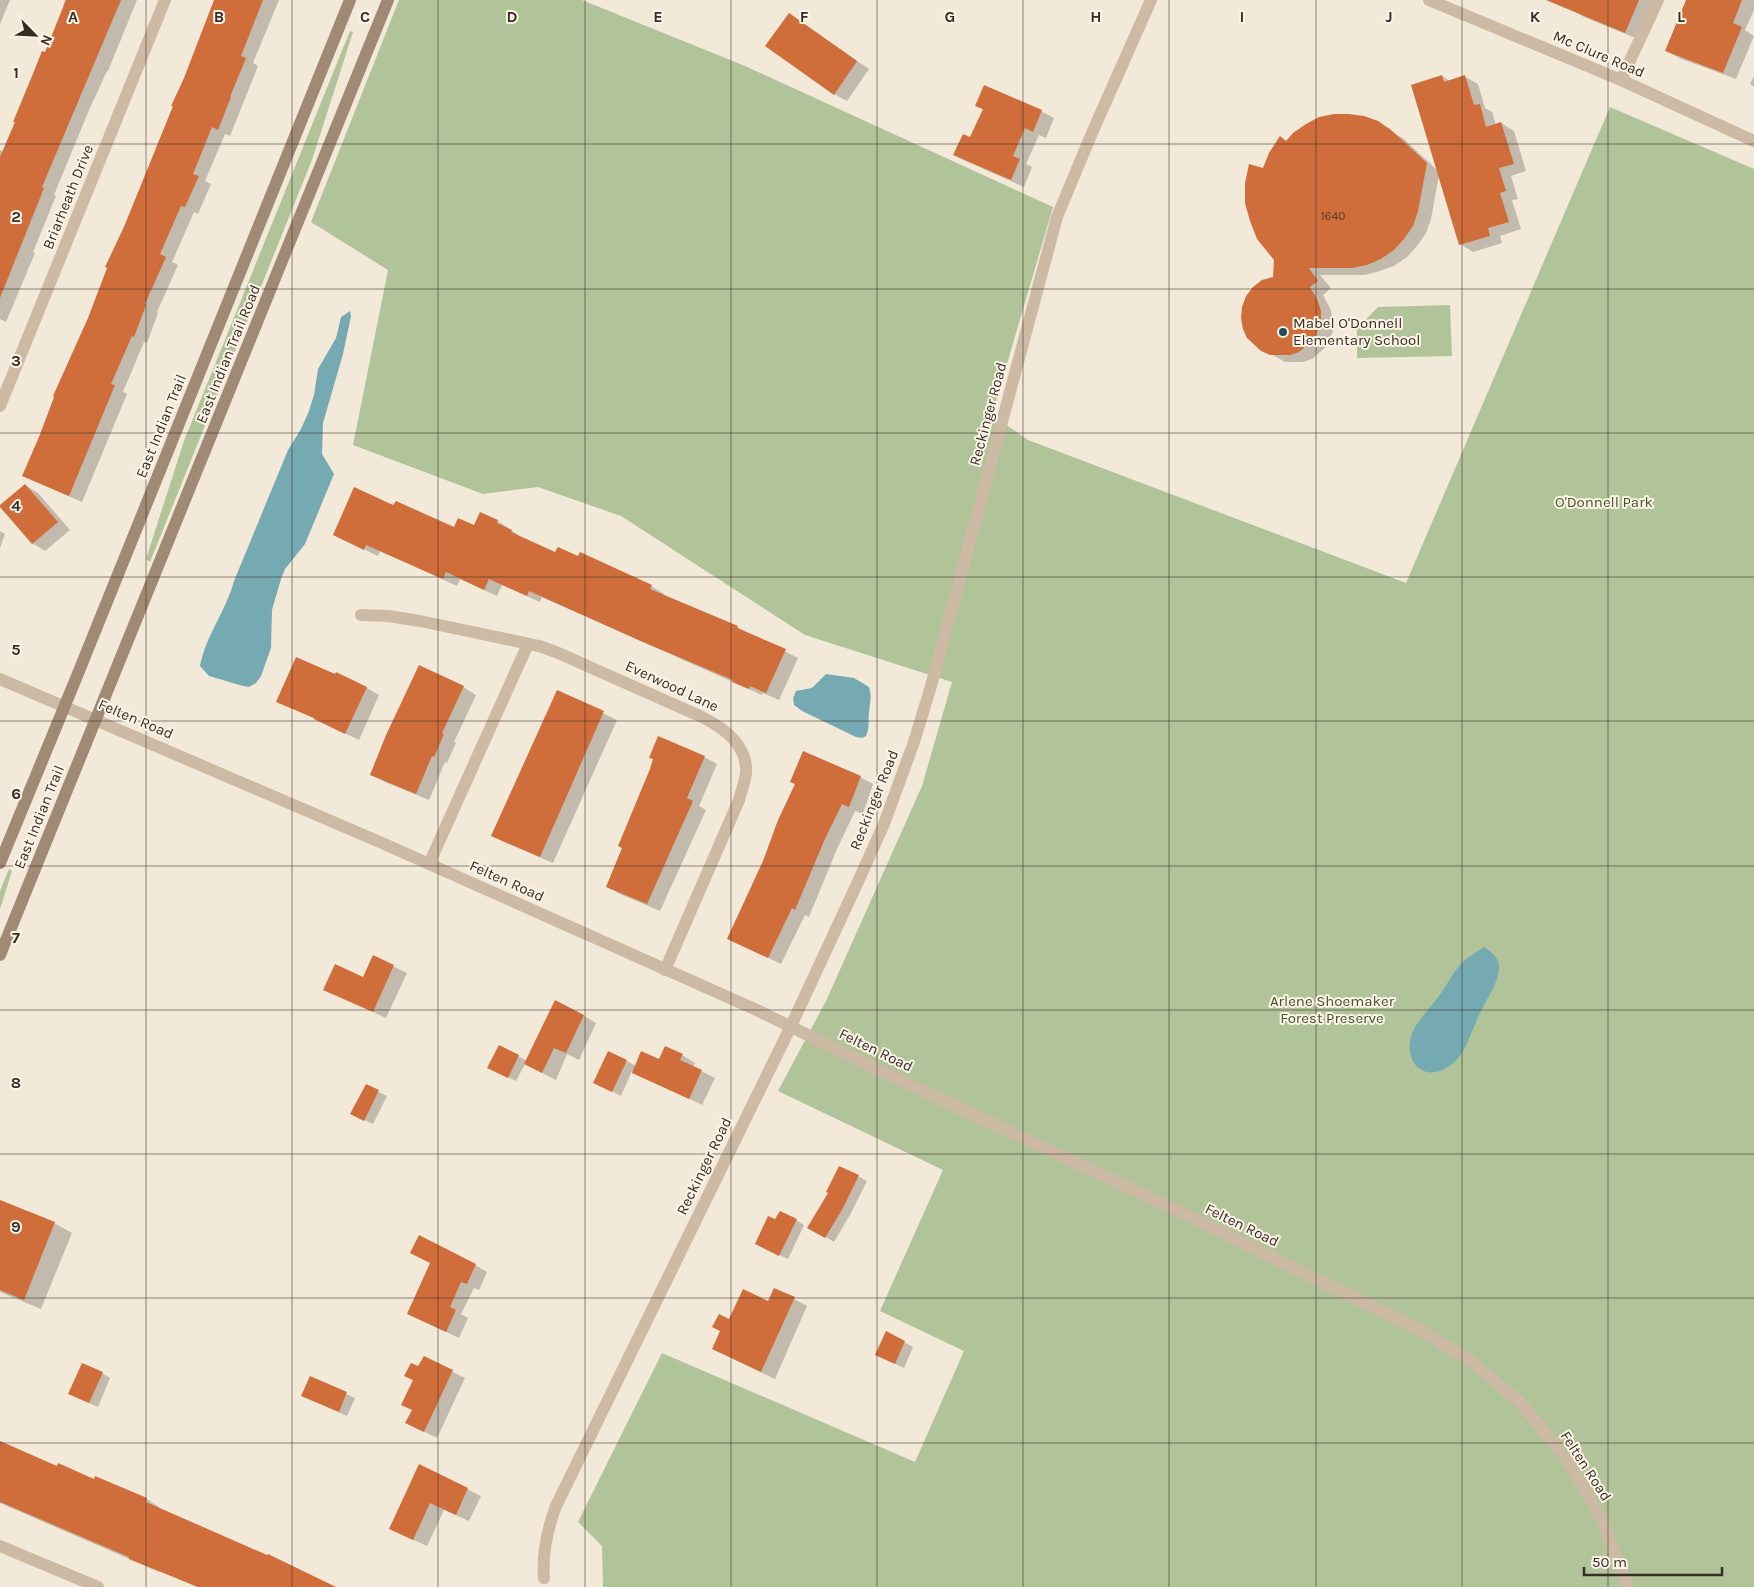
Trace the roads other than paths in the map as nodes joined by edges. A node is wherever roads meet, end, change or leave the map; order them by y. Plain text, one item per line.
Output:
1 (165, 0) edge
2 (350, 0) edge
3 (388, 0) edge
4 (1151, 0) edge
5 (1429, 0) edge
6 (1658, 0) edge
7 (1621, 80) junction
8 (1754, 141) edge
9 (0, 406) edge
10 (361, 615) dead end
11 (528, 644) junction
12 (0, 679) edge
13 (65, 706) junction
14 (96, 719) junction
15 (0, 863) edge
16 (429, 864) junction
17 (0, 955) edge
18 (665, 970) junction
19 (791, 1026) junction
20 (0, 1546) edge
21 (544, 1578) dead end
22 (98, 1587) edge
23 (1627, 1587) edge

1 - 9 street, Briarheath Drive
2 - 13 main road, East Indian Trail
3 - 14 main road, East Indian Trail Road
4 - 19 street, Reckinger Road
5 - 7 street, Mc Clure Road
6 - 7 street
7 - 8 street, Mc Clure Road
10 - 11 street, Everwood Lane
11 - 16 street
11 - 18 street, Everwood Lane
12 - 13 street, Felten Road
13 - 14 street, Felten Road
13 - 15 main road, East Indian Trail
14 - 16 street, Felten Road
14 - 17 main road, East Indian Trail
16 - 18 street, Felten Road
18 - 19 street, Felten Road
19 - 21 street, Reckinger Road
19 - 23 street, Felten Road
20 - 22 street

